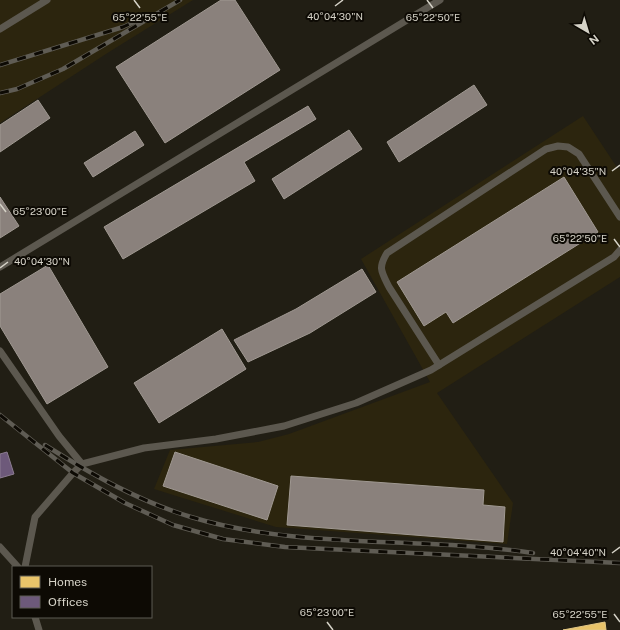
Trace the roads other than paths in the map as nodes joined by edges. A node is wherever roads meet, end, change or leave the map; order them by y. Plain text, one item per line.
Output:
1 (47, 0) edge
2 (440, 0) edge
3 (0, 28) edge
4 (620, 217) edge
5 (620, 250) edge
6 (0, 267) edge
7 (0, 351) edge
8 (439, 365) junction
9 (82, 464) junction
10 (0, 547) edge
11 (17, 566) edge
12 (25, 566) edge
13 (35, 618) edge
14 (39, 630) edge

1 - 3 lane
2 - 6 lane
4 - 8 lane
5 - 8 lane
7 - 9 lane
8 - 9 lane
9 - 12 lane
10 - 11 lane
13 - 14 lane

